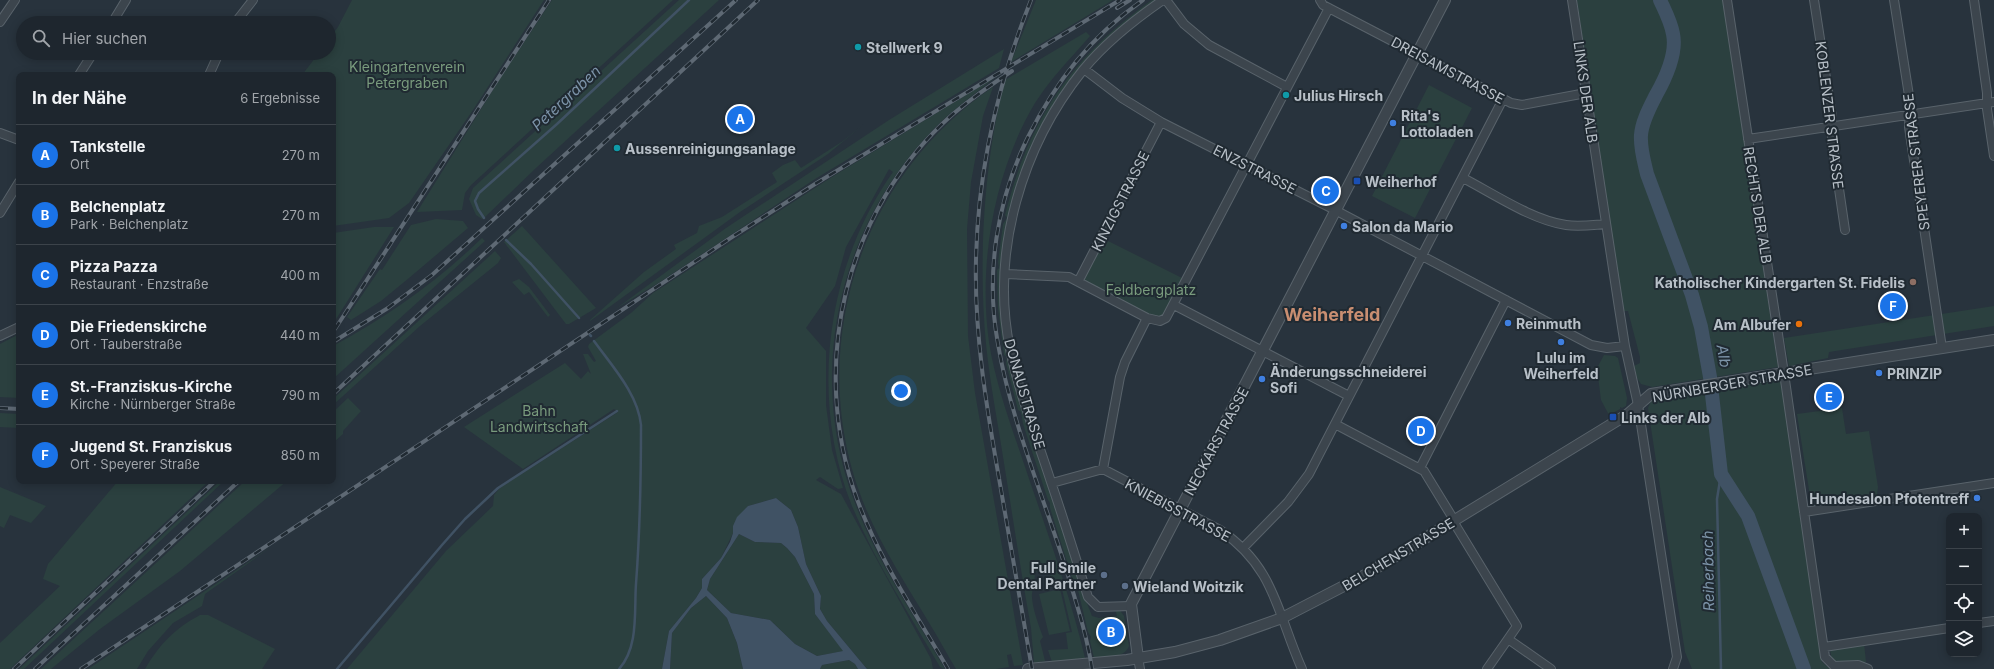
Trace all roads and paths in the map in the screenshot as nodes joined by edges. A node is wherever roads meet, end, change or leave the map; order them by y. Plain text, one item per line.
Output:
1 (15, 0) edge
2 (126, 0) edge
3 (253, 0) edge
4 (1165, 0) edge
5 (1320, 0) edge
6 (1445, 0) edge
7 (1572, 0) edge
8 (1727, 0) edge
9 (1814, 0) edge
10 (1894, 0) edge
11 (1974, 0) edge
12 (1329, 8) junction
13 (116, 16) edge
14 (240, 16) edge
15 (0, 22) edge
16 (1417, 53) junction
17 (88, 60) edge
18 (216, 60) edge
19 (1084, 69) junction
20 (80, 72) edge
21 (210, 72) edge
22 (1287, 87) junction
23 (1586, 93) junction
24 (1503, 99) junction
25 (1991, 103) edge
26 (1910, 115) junction
27 (1162, 122) junction
28 (1832, 126) junction
29 (0, 133) edge
30 (16, 139) edge
31 (1748, 139) junction
32 (1994, 156) edge
33 (1247, 165) junction
34 (1463, 178) junction
35 (16, 187) edge
36 (1335, 210) junction
37 (0, 213) edge
38 (1606, 224) junction
39 (1844, 230) dead end
40 (1422, 256) junction
41 (1005, 274) junction
42 (1079, 280) junction
43 (1506, 300) junction
44 (1174, 306) junction
45 (1147, 318) junction
46 (16, 328) edge
47 (0, 336) edge
48 (1994, 340) edge
49 (1625, 346) junction
50 (1942, 348) junction
51 (1263, 352) junction
52 (1784, 373) junction
53 (1349, 396) junction
54 (1638, 405) junction
55 (1334, 424) junction
56 (1420, 468) junction
57 (1103, 469) junction
58 (1052, 483) junction
59 (1994, 483) edge
60 (1180, 510) junction
61 (1804, 512) junction
62 (1454, 520) junction
63 (1243, 548) junction
64 (1131, 606) junction
65 (1282, 618) junction
66 (1994, 621) edge
67 (1982, 623) edge
68 (1946, 628) edge
69 (1508, 639) junction
70 (1824, 647) junction
71 (1138, 658) junction
72 (1028, 669) edge
73 (1140, 669) edge
74 (1302, 669) edge
75 (1487, 669) edge
76 (1551, 669) edge
77 (1673, 669) edge
78 (1868, 669) edge

1 - 15 street
2 - 13 street
3 - 14 street
4 - 19 street, DONAUSTRASSE
4 - 22 street
5 - 12 street, DREISAMSTRASSE
6 - 16 street, NECKARSTRASSE
7 - 23 street, LINKS DER ALB
8 - 31 street, RECHTS DER ALB
9 - 28 street, KOBLENZER STRASSE
10 - 26 street, SPEYERER STRASSE
11 - 25 street
12 - 16 street, DREISAMSTRASSE
12 - 22 street
16 - 24 street, DREISAMSTRASSE
16 - 36 street, NECKARSTRASSE
17 - 20 street
18 - 21 street
19 - 27 street, ENZSTRASSE
19 - 41 street, DONAUSTRASSE
22 - 33 street
23 - 24 street, DREISAMSTRASSE
23 - 38 street, LINKS DER ALB
24 - 34 street
25 - 26 street
25 - 32 street
26 - 28 street
26 - 50 street, SPEYERER STRASSE
27 - 33 street, ENZSTRASSE
27 - 42 street, KINZIGSTRASSE
28 - 31 street
28 - 39 street, KOBLENZER STRASSE
29 - 30 street
31 - 52 street, RECHTS DER ALB
33 - 36 street, ENZSTRASSE
33 - 44 street
34 - 38 street
34 - 40 street
35 - 37 street
36 - 40 street, ENZSTRASSE
36 - 51 street, NECKARSTRASSE
38 - 49 street, LINKS DER ALB
40 - 43 street, ENZSTRASSE
40 - 53 street
41 - 42 street
41 - 58 street, DONAUSTRASSE
42 - 45 street
43 - 49 street, ENZSTRASSE
43 - 56 street
44 - 45 street
44 - 51 street
45 - 57 street
46 - 47 street
48 - 50 street, NÜRNBERGER STRASSE
49 - 54 street, LINKS DER ALB
50 - 52 street, NÜRNBERGER STRASSE
51 - 53 street
51 - 60 street, NECKARSTRASSE
52 - 54 street, NÜRNBERGER STRASSE
52 - 61 street, RECHTS DER ALB
53 - 55 street
54 - 62 street, BELCHENSTRASSE
54 - 77 street, LINKS DER ALB
55 - 56 street
55 - 63 street
56 - 62 street
57 - 58 street
57 - 60 street, KNIEBISSTRASSE
58 - 64 street, DONAUSTRASSE
59 - 61 street
60 - 63 street, KNIEBISSTRASSE
60 - 64 street, NECKARSTRASSE
61 - 70 street, RECHTS DER ALB
62 - 65 street, BELCHENSTRASSE
62 - 69 street
63 - 65 street, KNIEBISSTRASSE
64 - 71 street
65 - 71 street, BELCHENSTRASSE
65 - 74 street, KNIEBISSTRASSE
66 - 67 street
68 - 70 street
69 - 75 street
69 - 76 street
70 - 78 street, RECHTS DER ALB
71 - 72 street, BELCHENSTRASSE
71 - 73 street

